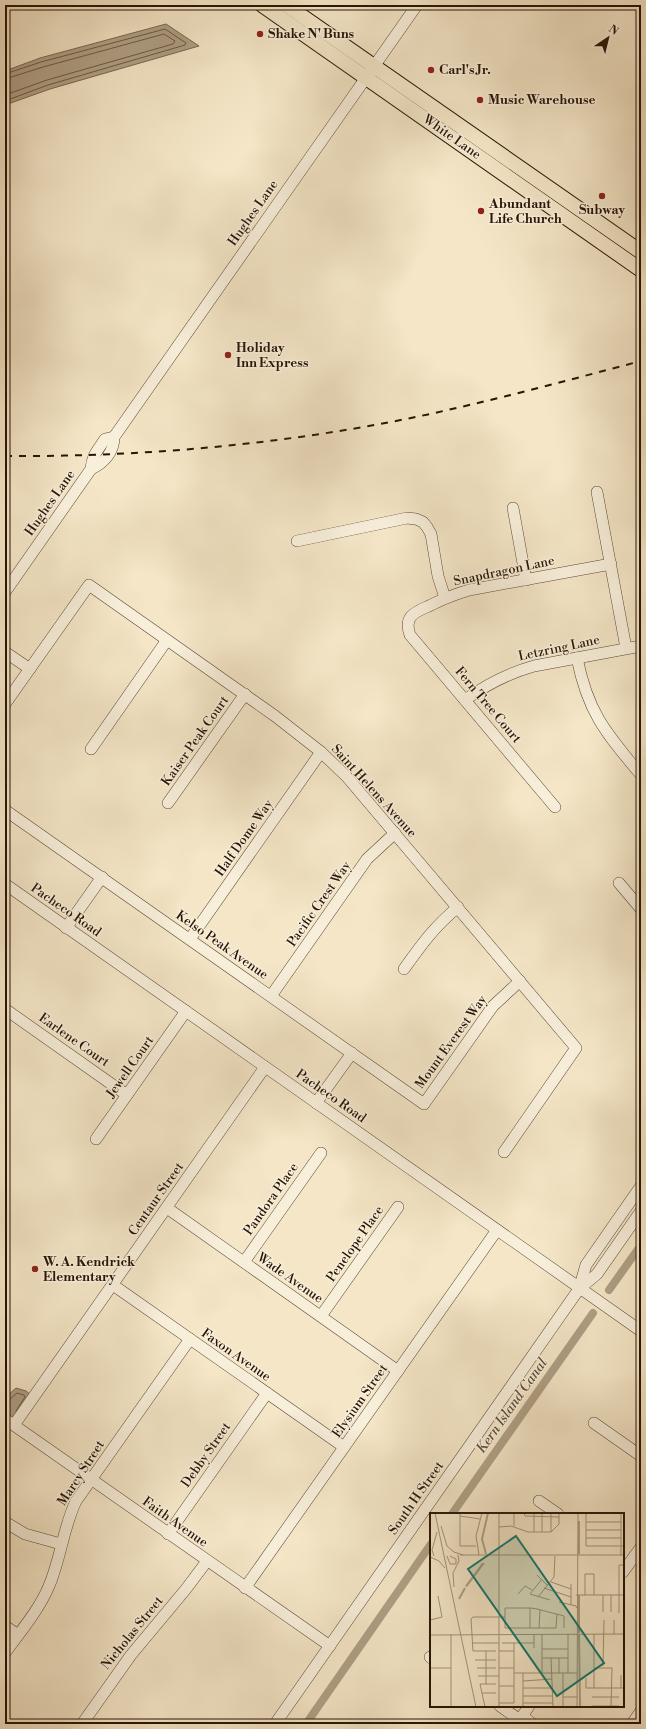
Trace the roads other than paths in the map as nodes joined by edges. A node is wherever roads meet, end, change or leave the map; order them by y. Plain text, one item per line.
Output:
1 (262, 5) edge
2 (286, 5) edge
3 (417, 5) edge
4 (370, 72) junction
5 (641, 252) edge
6 (641, 270) edge
7 (597, 492) dead end
8 (512, 508) dead end
9 (297, 541) dead end
10 (611, 564) junction
11 (526, 580) junction
12 (5, 592) edge
13 (445, 598) junction
14 (410, 618) joint
15 (167, 640) junction
16 (641, 646) edge
17 (626, 648) junction
18 (5, 652) edge
19 (578, 658) junction
20 (30, 669) junction
21 (245, 694) junction
22 (465, 700) junction
23 (5, 704) edge
24 (91, 748) dead end
25 (321, 752) junction
26 (641, 775) edge
27 (168, 803) dead end
28 (555, 807) dead end
29 (5, 810) edge
30 (395, 833) junction
31 (102, 878) junction
32 (619, 883) dead end
33 (5, 884) edge
34 (458, 907) junction
35 (641, 909) edge
36 (66, 928) junction
37 (190, 939) junction
38 (404, 969) dead end
39 (520, 981) junction
40 (271, 996) junction
41 (5, 1009) edge
42 (186, 1012) junction
43 (352, 1053) junction
44 (265, 1067) junction
45 (127, 1095) junction
46 (316, 1103) junction
47 (424, 1104) joint
48 (96, 1139) dead end
49 (504, 1152) dead end
50 (321, 1153) dead end
51 (641, 1186) edge
52 (398, 1207) dead end
53 (167, 1208) junction
54 (641, 1211) edge
55 (497, 1230) junction
56 (244, 1262) junction
57 (113, 1285) junction
58 (579, 1289) junction
59 (321, 1316) junction
60 (641, 1331) edge
61 (190, 1339) junction
62 (398, 1370) junction
63 (267, 1393) junction
64 (9, 1422) edge
65 (594, 1423) dead end
66 (344, 1448) junction
67 (641, 1456) edge
68 (91, 1480) junction
69 (539, 1501) dead end
70 (557, 1513) edge
71 (5, 1522) edge
72 (168, 1534) junction
73 (61, 1544) junction
74 (641, 1547) edge
75 (207, 1561) junction
76 (625, 1565) edge
77 (246, 1588) junction
78 (5, 1626) edge
79 (18, 1635) junction
80 (330, 1646) junction
81 (5, 1653) edge
82 (501, 1707) edge
83 (528, 1707) edge
84 (641, 1711) edge
85 (519, 1720) edge
86 (82, 1724) edge
87 (275, 1724) edge
88 (533, 1724) edge
89 (632, 1724) edge

1 - 4 main road, White Lane
2 - 4 main road, White Lane
3 - 4 street, Hughes Lane
4 - 5 main road, White Lane
4 - 6 main road, White Lane
4 - 12 street, Hughes Lane
7 - 10 street
8 - 11 street
9 - 13 street
10 - 11 street, Snapdragon Lane
10 - 17 street
11 - 13 street, Snapdragon Lane
13 - 14 street, Snapdragon Lane
14 - 22 street, Fern Tree Court
15 - 20 street, Saint Helens Avenue
15 - 21 street, Saint Helens Avenue
15 - 24 street
16 - 17 street, Letzring Lane
17 - 19 street, Letzring Lane
18 - 20 street
19 - 22 street, Letzring Lane
19 - 26 street
20 - 23 street
21 - 25 street, Saint Helens Avenue
21 - 27 street, Kaiser Peak Court
22 - 28 street, Fern Tree Court
25 - 30 street, Saint Helens Avenue
25 - 37 street, Half Dome Way
29 - 31 street, Kelso Peak Avenue
30 - 34 street, Saint Helens Avenue
30 - 40 street, Pacific Crest Way
31 - 36 street
31 - 37 street, Kelso Peak Avenue
32 - 35 street
33 - 36 street, Pacheco Road
34 - 38 street
34 - 39 street, Saint Helens Avenue
36 - 42 street, Pacheco Road
37 - 40 street, Kelso Peak Avenue
39 - 47 street, Mount Everest Way
39 - 49 street, Saint Helens Avenue
40 - 43 street, Kelso Peak Avenue
41 - 45 street, Earlene Court
42 - 44 street, Pacheco Road
42 - 45 street, Jewell Court
43 - 46 street
43 - 47 street, Kelso Peak Avenue
44 - 46 street, Pacheco Road
44 - 53 street, Centaur Street
45 - 48 street, Jewell Court
46 - 55 street, Pacheco Road
50 - 56 street, Pandora Place
51 - 58 street, South H Street
52 - 59 street, Penelope Place
53 - 56 street, Wade Avenue
53 - 57 street, Centaur Street
54 - 58 street, South H Street
55 - 58 street, Pacheco Road
55 - 62 street, Elysium Street
56 - 59 street, Wade Avenue
57 - 61 street, Faxon Avenue
57 - 64 street, Centaur Street
58 - 60 street, Pacheco Road
58 - 80 street, South H Street
59 - 62 street, Wade Avenue
61 - 63 street, Faxon Avenue
61 - 68 street, Marcy Street
62 - 66 street, Elysium Street
63 - 66 street, Faxon Avenue
63 - 72 street, Debby Street
64 - 68 street, Faith Avenue
65 - 67 street
66 - 77 street, Elysium Street
68 - 72 street, Faith Avenue
68 - 73 street, Marcy Street
69 - 70 street
71 - 73 street
72 - 75 street, Faith Avenue
73 - 79 street, Marcy Street
74 - 76 street
75 - 77 street, Faith Avenue
75 - 86 street, Nicholas Street
77 - 80 street, Faith Avenue
78 - 79 street
79 - 81 street, Marcy Street
80 - 87 street, South H Street
82 - 85 street
83 - 85 street
84 - 89 street
85 - 88 street

